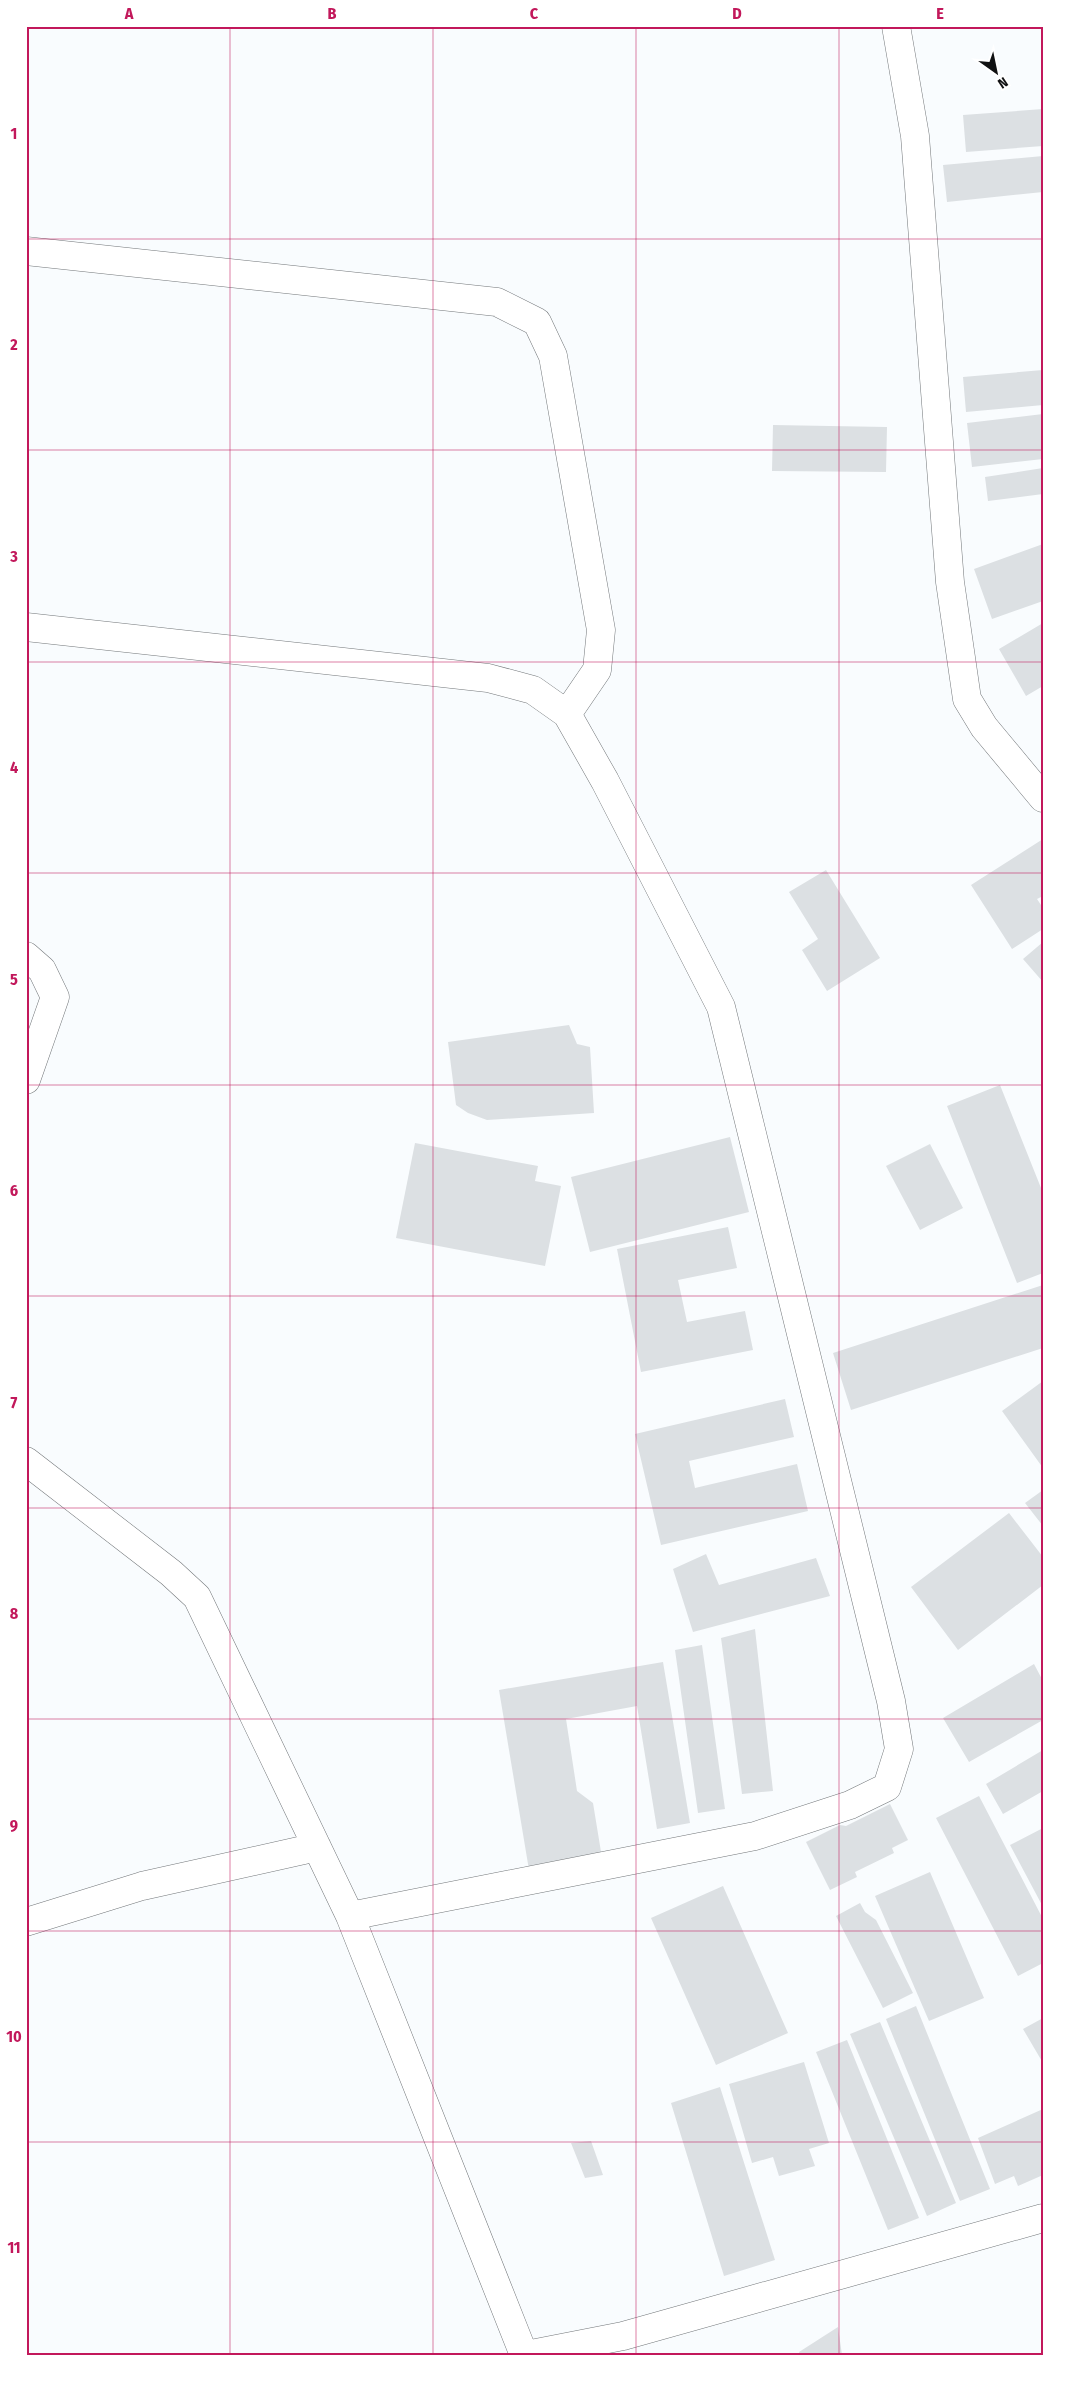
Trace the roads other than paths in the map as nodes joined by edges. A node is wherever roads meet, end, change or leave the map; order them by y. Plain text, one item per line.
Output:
1 (896, 26) edge
2 (26, 251) edge
3 (26, 627) edge
4 (567, 714) junction
5 (1043, 798) edge
6 (26, 956) edge
7 (26, 1080) edge
8 (26, 1461) edge
9 (317, 1847) junction
10 (350, 1916) junction
11 (26, 1922) edge
12 (1043, 2218) edge
13 (626, 2345) edge
14 (525, 2355) edge

1 - 5 street
2 - 4 street
3 - 4 street
4 - 10 street
6 - 7 street
8 - 9 street
9 - 10 street
9 - 11 street
10 - 14 street
12 - 13 street
13 - 14 street

